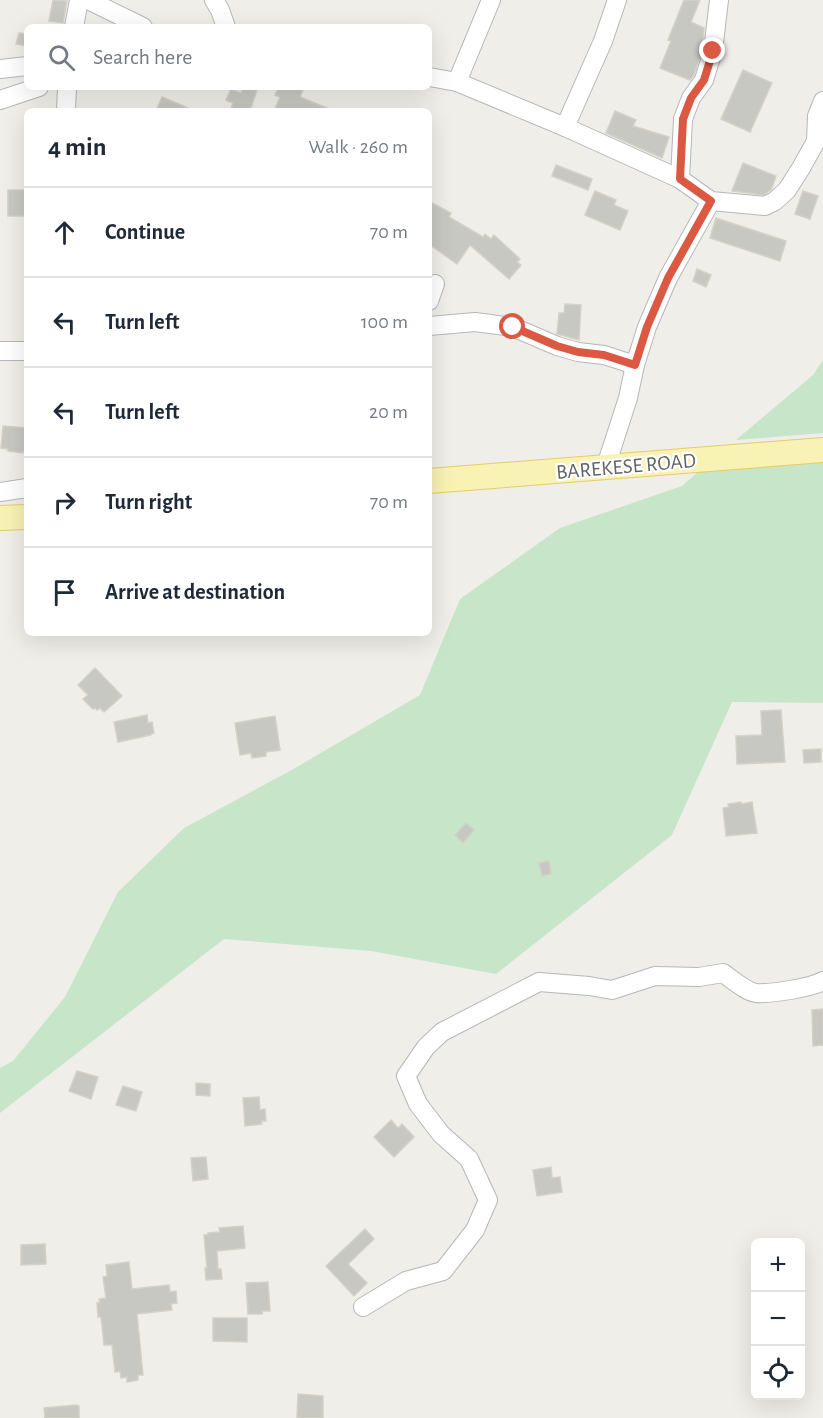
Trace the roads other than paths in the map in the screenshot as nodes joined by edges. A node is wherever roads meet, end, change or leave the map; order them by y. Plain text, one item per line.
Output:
1 (79, 0) edge
2 (88, 0) edge
3 (214, 0) edge
4 (491, 0) edge
5 (617, 0) edge
6 (719, 0) edge
7 (75, 24) edge
8 (137, 24) edge
9 (225, 24) edge
10 (24, 66) edge
11 (0, 69) edge
12 (432, 78) edge
13 (457, 82) junction
14 (30, 90) edge
15 (67, 90) edge
16 (0, 100) edge
17 (823, 101) edge
18 (66, 108) edge
19 (565, 127) junction
20 (820, 139) edge
21 (680, 179) junction
22 (711, 201) junction
23 (432, 326) edge
24 (0, 351) edge
25 (24, 351) edge
26 (635, 365) junction
27 (823, 450) edge
28 (605, 469) junction
29 (432, 481) edge
30 (24, 488) edge
31 (0, 492) edge
32 (24, 517) edge
33 (0, 518) edge
34 (823, 981) edge
35 (363, 1307) dead end

1 - 7 street
2 - 8 street
3 - 9 street
4 - 13 street
5 - 19 street
6 - 21 street
10 - 11 street
12 - 13 street
13 - 19 street
14 - 16 street
15 - 18 street
17 - 20 street
19 - 21 street
20 - 22 street
21 - 22 street
22 - 26 street
23 - 26 street
24 - 25 street
26 - 28 street
27 - 28 main road, BAREKESE ROAD
28 - 29 main road, BAREKESE ROAD
30 - 31 street
32 - 33 main road
34 - 35 street

